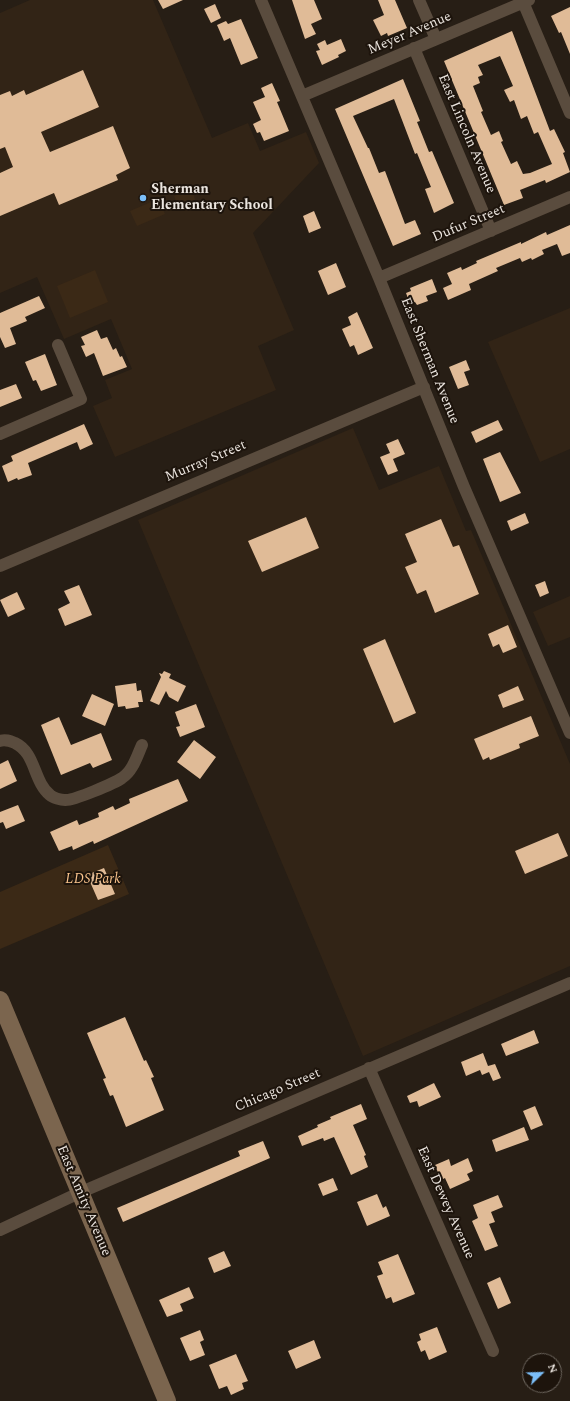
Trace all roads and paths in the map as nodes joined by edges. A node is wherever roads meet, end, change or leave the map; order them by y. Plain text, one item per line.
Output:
1 (261, 0) edge
2 (419, 0) edge
3 (526, 1) edge
4 (436, 39) junction
5 (414, 48) junction
6 (302, 96) junction
7 (570, 113) edge
8 (570, 197) edge
9 (491, 231) junction
10 (379, 278) junction
11 (58, 345) dead end
12 (424, 387) junction
13 (0, 434) edge
14 (0, 566) edge
15 (570, 733) edge
16 (0, 741) edge
17 (142, 744) dead end
18 (570, 983) edge
19 (0, 1000) edge
20 (369, 1068) junction
21 (79, 1193) junction
22 (0, 1230) edge
23 (493, 1351) dead end
24 (167, 1401) edge

1 - 6 street, East Sherman Avenue
2 - 4 street
3 - 4 street, Meyer Avenue
3 - 7 street
4 - 5 street, Meyer Avenue
5 - 6 street, Meyer Avenue
5 - 9 street, East Lincoln Avenue
6 - 10 street, East Sherman Avenue
8 - 9 street, Dufur Street
9 - 10 street, Dufur Street
10 - 12 street, East Sherman Avenue
11 - 13 street
12 - 14 street, Murray Street
12 - 15 street, East Sherman Avenue
16 - 17 street
18 - 20 street, Chicago Street
19 - 21 main road, East Amity Avenue
20 - 21 street, Chicago Street
20 - 23 street, East Dewey Avenue
21 - 22 street, Chicago Street
21 - 24 main road, East Amity Avenue

